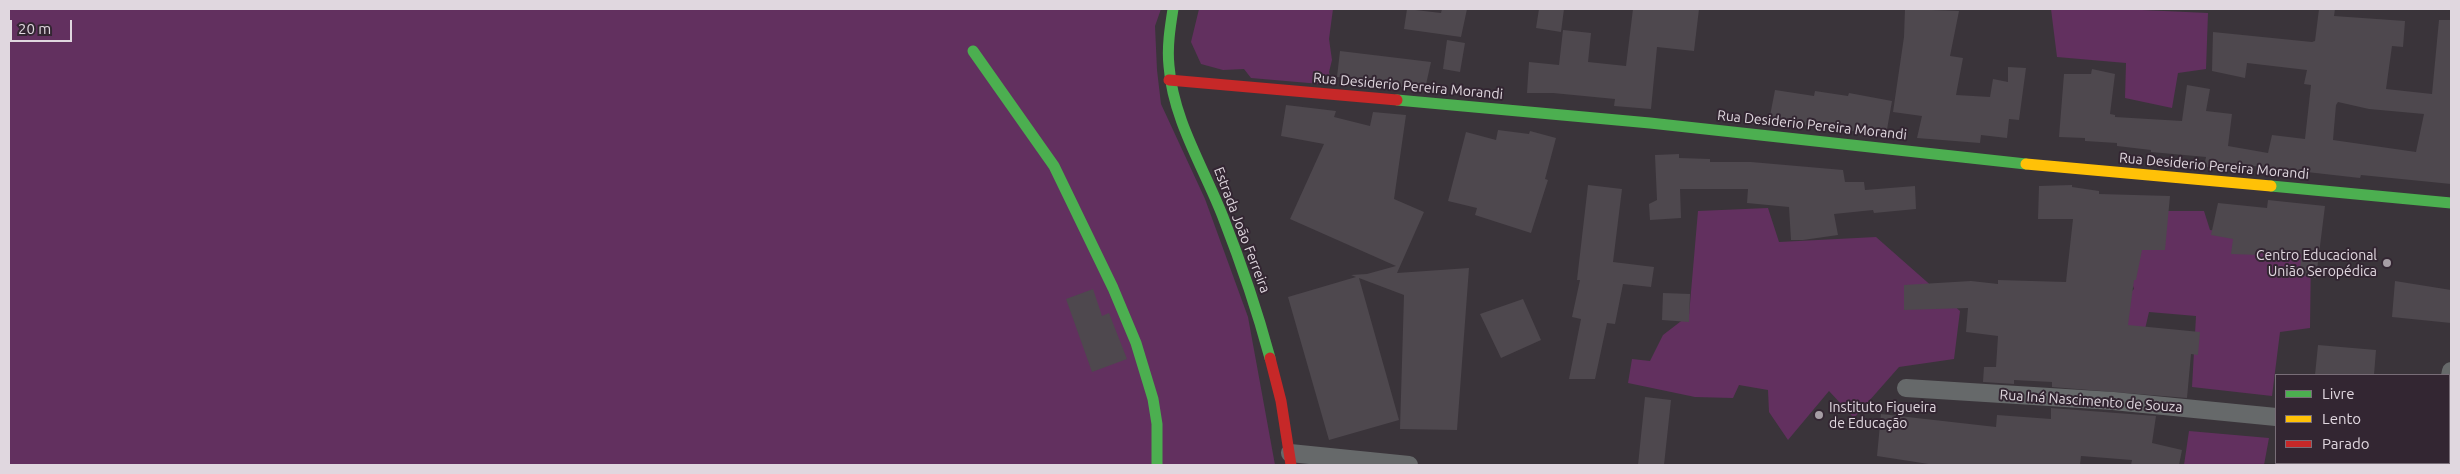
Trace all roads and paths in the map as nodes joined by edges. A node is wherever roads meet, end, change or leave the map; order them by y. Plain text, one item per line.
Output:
1 (1173, 9) edge
2 (973, 51) dead end
3 (1169, 80) junction
4 (2451, 203) edge
5 (1906, 388) dead end
6 (2275, 417) edge
7 (1290, 459) edge
8 (1157, 465) edge
9 (1409, 465) edge

1 - 3 street, Estrada João Ferreira
2 - 8 street
3 - 4 street, Rua Desiderio Pereira Morandi
3 - 7 street, Estrada João Ferreira
5 - 6 street, Rua Iná Nascimento de Souza
7 - 9 street

